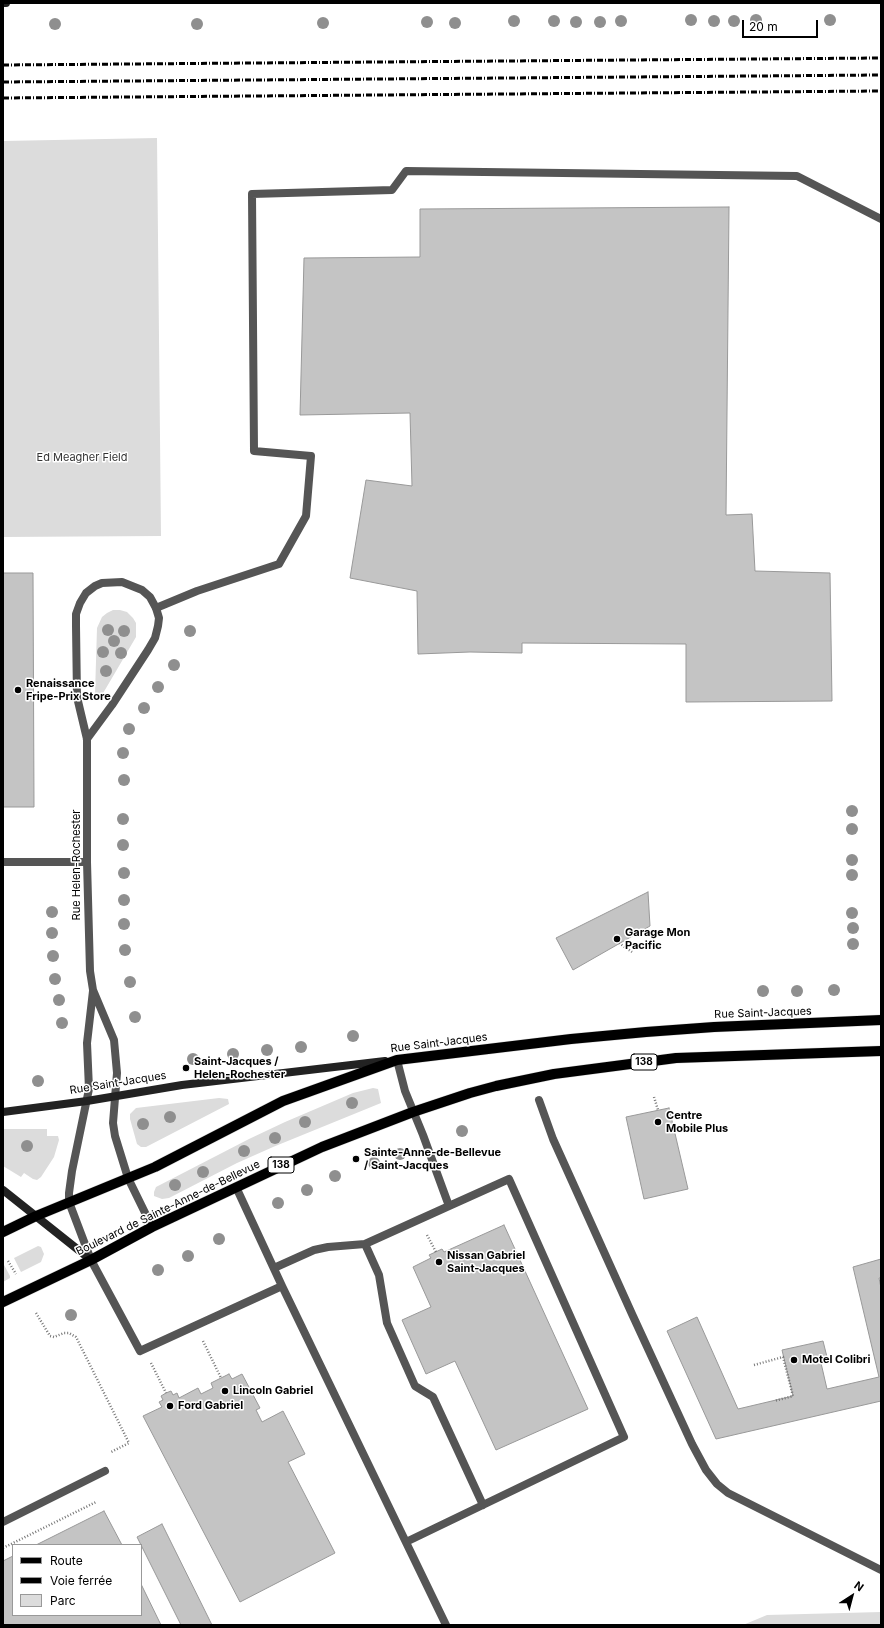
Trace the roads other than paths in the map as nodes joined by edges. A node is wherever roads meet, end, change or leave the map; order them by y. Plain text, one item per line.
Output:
1 (3, 3) edge
2 (6, 3) edge
3 (881, 219) edge
4 (156, 608) junction
5 (87, 739) junction
6 (3, 862) edge
7 (87, 862) junction
8 (93, 990) junction
9 (881, 1020) edge
10 (881, 1051) edge
11 (397, 1060) junction
12 (115, 1096) junction
13 (539, 1100) dead end
14 (87, 1101) junction
15 (3, 1112) edge
16 (413, 1112) junction
17 (128, 1178) junction
18 (236, 1187) junction
19 (3, 1190) edge
20 (69, 1202) junction
21 (449, 1206) junction
22 (36, 1216) junction
23 (152, 1227) junction
24 (3, 1232) edge
25 (365, 1244) junction
26 (91, 1260) junction
27 (274, 1268) junction
28 (282, 1286) junction
29 (3, 1302) edge
30 (105, 1471) dead end
31 (483, 1505) junction
32 (3, 1522) edge
33 (406, 1542) junction
34 (881, 1570) edge
35 (446, 1625) edge

1 - 2 main road
3 - 4 street
4 - 5 street
4 - 5 street, Rue Helen-Rochester
5 - 7 street, Rue Helen-Rochester
6 - 7 street
7 - 8 street, Rue Helen-Rochester
8 - 12 street, Rue Helen-Rochester
8 - 14 street, Rue Helen-Rochester
9 - 11 main road, Rue Saint-Jacques
10 - 16 main road, 138
11 - 12 main road, Rue Saint-Jacques
11 - 16 street
11 - 17 main road
12 - 14 main road, Rue Saint-Jacques
12 - 17 street, Rue Helen-Rochester
13 - 34 street
14 - 15 main road, Rue Saint-Jacques
14 - 20 street, Rue Helen-Rochester
16 - 18 main road, Boulevard de Sainte-Anne-de-Bellevue / 138
16 - 21 street
17 - 20 main road
17 - 23 street, Rue Helen-Rochester
18 - 23 main road, Boulevard de Sainte-Anne-de-Bellevue / 138
18 - 27 street
19 - 22 main road
20 - 22 main road
20 - 26 street, Rue Helen-Rochester
21 - 25 street
21 - 31 street
22 - 24 main road
22 - 26 main road
23 - 26 main road, Boulevard de Sainte-Anne-de-Bellevue / 138
25 - 27 street
25 - 31 street
26 - 28 street, Rue Helen-Rochester
26 - 29 main road, Boulevard de Sainte-Anne-de-Bellevue / 138
27 - 28 street
28 - 33 street
30 - 32 street
31 - 33 street
33 - 35 street

